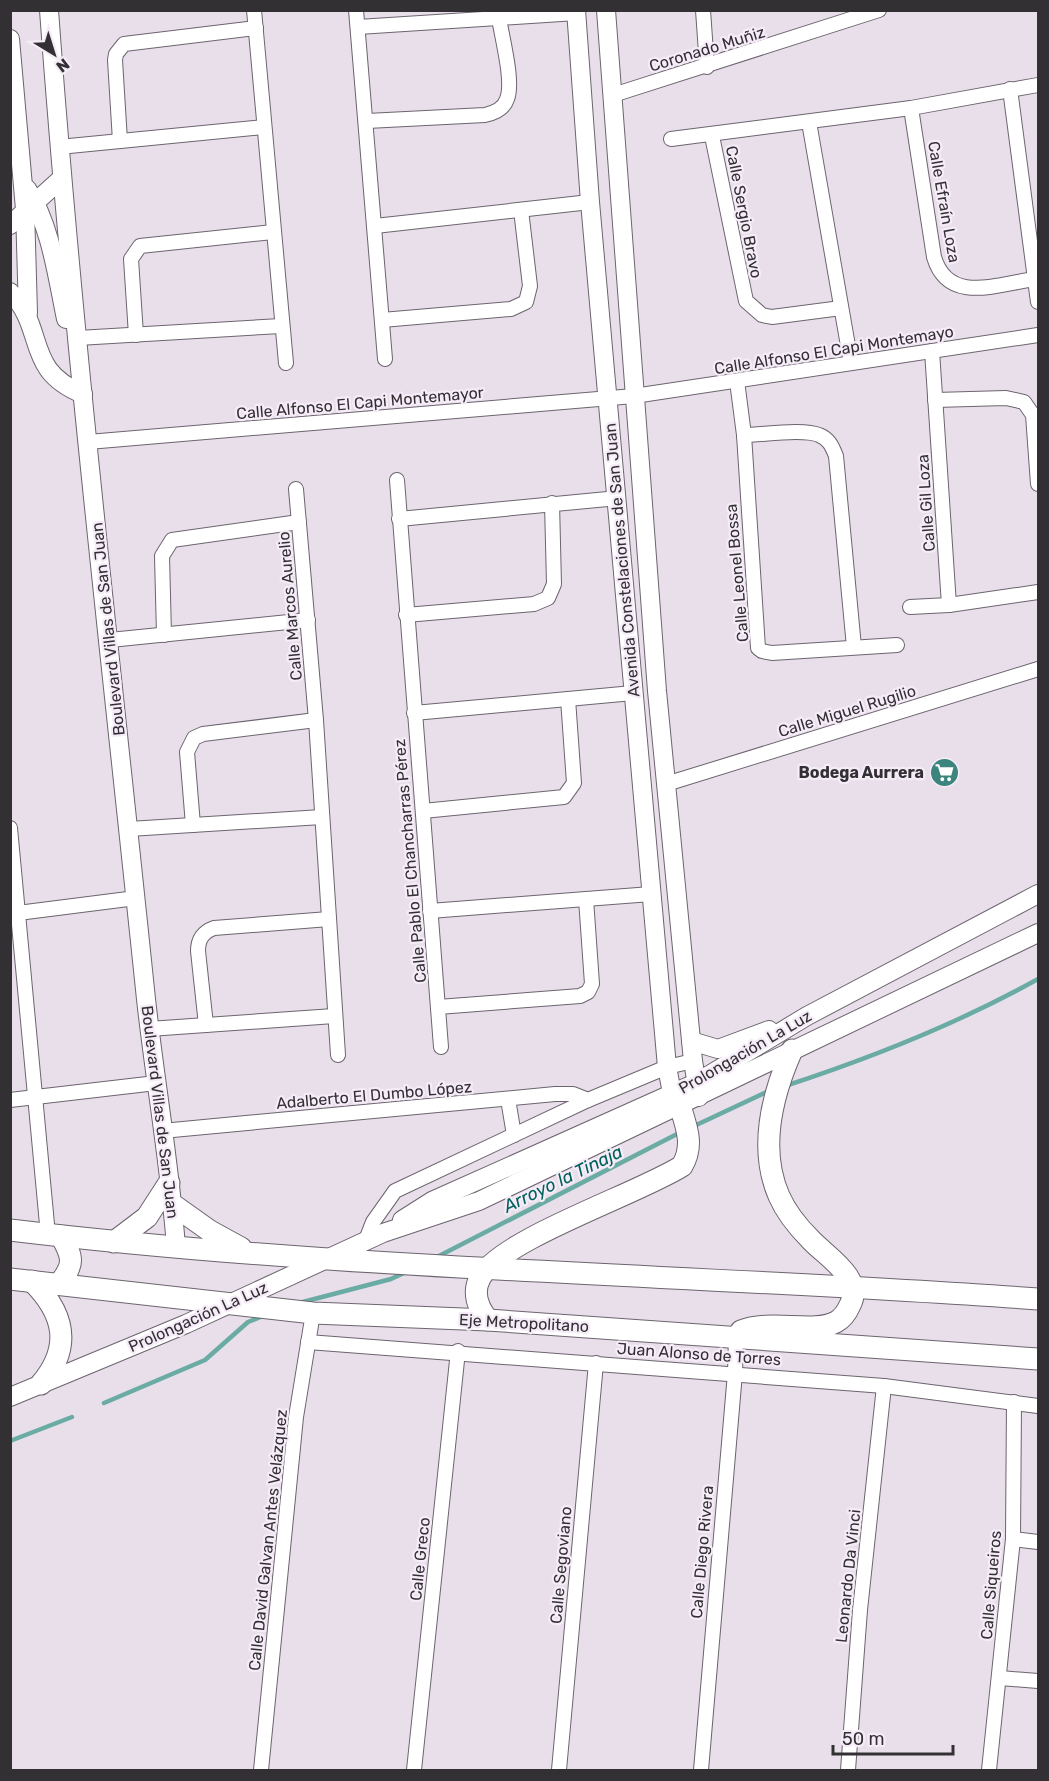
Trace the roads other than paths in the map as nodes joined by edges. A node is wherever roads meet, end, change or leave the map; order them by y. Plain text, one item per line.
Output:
1 (49, 10) edge
2 (254, 10) edge
3 (356, 10) edge
4 (606, 10) edge
5 (703, 10) edge
6 (879, 10) edge
7 (577, 12) edge
8 (499, 18) junction
9 (358, 27) junction
10 (256, 28) junction
11 (10, 39) edge
12 (707, 67) junction
13 (1038, 85) edge
14 (1010, 89) junction
15 (613, 95) junction
16 (911, 108) junction
17 (368, 121) junction
18 (809, 122) junction
19 (264, 127) junction
20 (712, 136) junction
21 (670, 139) dead end
22 (120, 141) junction
23 (59, 147) junction
24 (61, 179) junction
25 (590, 202) junction
26 (30, 205) junction
27 (521, 210) junction
28 (10, 225) edge
29 (375, 226) junction
30 (273, 232) junction
31 (1035, 279) junction
32 (10, 292) edge
33 (1038, 302) edge
34 (841, 308) junction
35 (28, 313) junction
36 (382, 320) junction
37 (281, 326) junction
38 (136, 335) junction
39 (1038, 335) edge
40 (78, 338) junction
41 (932, 351) junction
42 (385, 358) dead end
43 (286, 363) dead end
44 (851, 363) junction
45 (737, 381) junction
46 (82, 394) junction
47 (634, 396) junction
48 (609, 399) junction
49 (935, 400) junction
50 (744, 435) junction
51 (88, 442) junction
52 (397, 480) dead end
53 (1038, 484) edge
54 (296, 489) dead end
55 (618, 498) junction
56 (552, 503) junction
57 (399, 519) junction
58 (299, 522) junction
59 (1038, 592) edge
60 (949, 605) junction
61 (910, 607) dead end
62 (406, 615) junction
63 (308, 620) junction
64 (164, 635) junction
65 (110, 640) junction
66 (897, 645) dead end
67 (854, 647) junction
68 (1038, 669) edge
69 (633, 693) junction
70 (568, 699) junction
71 (414, 713) junction
72 (316, 720) junction
73 (666, 784) junction
74 (423, 811) junction
75 (322, 818) junction
76 (193, 825) junction
77 (10, 828) edge
78 (129, 829) junction
79 (651, 894) junction
80 (1038, 894) edge
81 (136, 898) junction
82 (586, 899) junction
83 (430, 911) junction
84 (18, 913) junction
85 (329, 919) junction
86 (1038, 933) edge
87 (438, 1007) junction
88 (334, 1016) junction
89 (807, 1016) junction
90 (206, 1025) junction
91 (149, 1029) junction
92 (691, 1041) junction
93 (441, 1047) dead end
94 (792, 1050) junction
95 (338, 1055) dead end
96 (693, 1061) junction
97 (668, 1068) junction
98 (156, 1083) junction
99 (697, 1090) junction
100 (35, 1097) junction
101 (508, 1099) junction
102 (10, 1100) edge
103 (588, 1100) junction
104 (679, 1106) junction
105 (162, 1131) junction
106 (514, 1135) junction
107 (169, 1183) junction
108 (172, 1204) junction
109 (10, 1230) edge
110 (55, 1235) junction
111 (366, 1240) junction
112 (114, 1242) junction
113 (176, 1247) junction
114 (250, 1252) junction
115 (330, 1258) junction
116 (488, 1268) junction
117 (10, 1279) edge
118 (33, 1281) junction
119 (59, 1284) junction
120 (853, 1288) junction
121 (1038, 1299) edge
122 (227, 1304) junction
123 (313, 1313) junction
124 (488, 1320) junction
125 (736, 1337) junction
126 (308, 1342) junction
127 (458, 1352) junction
128 (1038, 1359) edge
129 (596, 1363) junction
130 (735, 1373) junction
131 (41, 1384) junction
132 (884, 1386) junction
133 (10, 1397) edge
134 (1014, 1402) junction
135 (1038, 1406) edge
136 (1013, 1539) junction
137 (1038, 1542) edge
138 (1000, 1678) junction
139 (1038, 1681) edge
140 (261, 1770) edge
141 (414, 1770) edge
142 (559, 1770) edge
143 (701, 1770) edge
144 (848, 1770) edge
145 (989, 1770) edge

1 - 23 street, Boulevard Villas de San Juan
2 - 10 street
3 - 9 street
4 - 15 street, Avenida Constelaciones de San Juan
5 - 12 street
6 - 12 street, Coronado Muñiz
7 - 8 street
7 - 25 street, Avenida Constelaciones de San Juan
8 - 9 street
8 - 17 street
9 - 17 street
10 - 19 street
10 - 22 street
11 - 26 street
12 - 15 street, Coronado Muñiz
13 - 14 street, Calle Sergio Bravo
14 - 16 street, Calle Sergio Bravo
14 - 31 street
15 - 47 street, Avenida Constelaciones de San Juan
16 - 18 street, Calle Sergio Bravo
16 - 31 street, Calle Efraín Loza
17 - 29 street
18 - 20 street, Calle Sergio Bravo
18 - 34 street
19 - 22 street
19 - 30 street
20 - 21 street, Calle Sergio Bravo
20 - 34 street, Calle Sergio Bravo
22 - 23 street
23 - 24 street, Boulevard Villas de San Juan
24 - 26 street
24 - 40 street, Boulevard Villas de San Juan
25 - 27 street
25 - 48 street, Avenida Constelaciones de San Juan
26 - 28 street
26 - 35 street
26 - 40 street
27 - 29 street
27 - 36 street
29 - 36 street
30 - 37 street
30 - 38 street
31 - 33 street
32 - 35 street
34 - 44 street
35 - 46 street
36 - 42 street
37 - 38 street
37 - 43 street
38 - 40 street
39 - 41 street, Calle Alfonso El Capi Montemayo
40 - 46 street, Boulevard Villas de San Juan
41 - 44 street, Calle Alfonso El Capi Montemayo
41 - 49 street, Calle Gil Loza
44 - 45 street, Calle Alfonso El Capi Montemayo
45 - 47 street, Calle Alfonso El Capi Montemayo
45 - 50 street, Calle Leonel Bossa
46 - 51 street, Boulevard Villas de San Juan
47 - 48 street, Calle Alfonso El Capi Montemayor
47 - 73 street, Avenida Constelaciones de San Juan
48 - 51 street, Calle Alfonso El Capi Montemayor
48 - 55 street, Avenida Constelaciones de San Juan
49 - 53 street
49 - 60 street, Calle Gil Loza
50 - 67 street
50 - 67 street, Calle Leonel Bossa
51 - 65 street, Boulevard Villas de San Juan
52 - 57 street, Calle Pablo El Chancharras Pérez
54 - 58 street, Calle Marcos Aurelio
55 - 56 street
55 - 69 street, Avenida Constelaciones de San Juan
56 - 57 street
56 - 62 street
57 - 62 street, Calle Pablo El Chancharras Pérez
58 - 63 street, Calle Marcos Aurelio
58 - 64 street
59 - 60 street
60 - 61 street
62 - 71 street, Calle Pablo El Chancharras Pérez
63 - 64 street
63 - 72 street, Calle Marcos Aurelio
64 - 65 street
65 - 78 street, Boulevard Villas de San Juan
66 - 67 street, Calle Leonel Bossa
68 - 73 street, Calle Miguel Rugilio
69 - 70 street
69 - 79 street, Avenida Constelaciones de San Juan
70 - 71 street
70 - 74 street
71 - 74 street, Calle Pablo El Chancharras Pérez
72 - 75 street, Calle Marcos Aurelio
72 - 76 street
73 - 92 street, Avenida Constelaciones de San Juan
74 - 83 street, Calle Pablo El Chancharras Pérez
75 - 76 street
75 - 85 street, Calle Marcos Aurelio
76 - 78 street
77 - 84 street
78 - 81 street, Boulevard Villas de San Juan
79 - 82 street
79 - 97 street, Avenida Constelaciones de San Juan
80 - 89 street, Prolongación La Luz
81 - 84 street
81 - 91 street, Boulevard Villas de San Juan
82 - 83 street
82 - 87 street
83 - 87 street, Calle Pablo El Chancharras Pérez
84 - 100 street
85 - 88 street, Calle Marcos Aurelio
85 - 90 street
86 - 94 street, Prolongación La Luz
87 - 93 street, Calle Pablo El Chancharras Pérez
88 - 90 street
88 - 95 street, Calle Marcos Aurelio
89 - 92 street
89 - 99 street, Prolongación La Luz
90 - 91 street
91 - 98 street, Boulevard Villas de San Juan
92 - 96 street, Avenida Constelaciones de San Juan
94 - 99 street, Prolongación La Luz
94 - 120 main road
96 - 97 street
96 - 99 street, Avenida Constelaciones de San Juan
97 - 103 street
97 - 104 street, Avenida Constelaciones de San Juan
98 - 100 street
98 - 105 street, Boulevard Villas de San Juan
99 - 104 street, Prolongación La Luz
100 - 102 street
100 - 110 street
101 - 103 street, Adalberto El Dumbo López
101 - 105 street, Adalberto El Dumbo López
101 - 106 street
103 - 106 street
104 - 111 street, Prolongación La Luz
104 - 116 main road
105 - 107 street, Boulevard Villas de San Juan
106 - 111 street
107 - 108 street, Boulevard Villas de San Juan
107 - 112 main road
108 - 113 street, Boulevard Villas de San Juan
108 - 114 main road
109 - 110 main road
110 - 112 main road
110 - 119 main road
111 - 115 street, Prolongación La Luz
112 - 113 main road
113 - 114 main road
114 - 115 main road
115 - 116 main road
115 - 122 street, Prolongación La Luz
116 - 120 main road
116 - 124 main road
117 - 118 main road, Eje Metropolitano
118 - 119 main road, Eje Metropolitano
118 - 131 main road
119 - 122 main road, Eje Metropolitano
120 - 121 main road
120 - 125 main road
122 - 123 main road, Eje Metropolitano
122 - 131 street, Prolongación La Luz
123 - 124 main road, Eje Metropolitano
123 - 126 street, Calle David Galvan Antes Velázquez
124 - 125 main road, Eje Metropolitano
125 - 128 main road, Eje Metropolitano
125 - 130 street, Calle Diego Rivera
126 - 127 street, Juan Alonso de Torres
126 - 140 street, Calle David Galvan Antes Velázquez
127 - 129 street, Juan Alonso de Torres
127 - 141 street, Calle Greco
129 - 130 street, Juan Alonso de Torres
129 - 142 street, Calle Segoviano
130 - 132 street, Juan Alonso de Torres
130 - 143 street, Calle Diego Rivera
131 - 133 street, Prolongación La Luz
132 - 134 street, Juan Alonso de Torres
132 - 144 street, Leonardo Da Vinci
134 - 135 street, Juan Alonso de Torres
134 - 136 street, Calle Siqueiros
136 - 137 street
136 - 138 street, Calle Siqueiros
138 - 139 street
138 - 145 street, Calle Siqueiros

